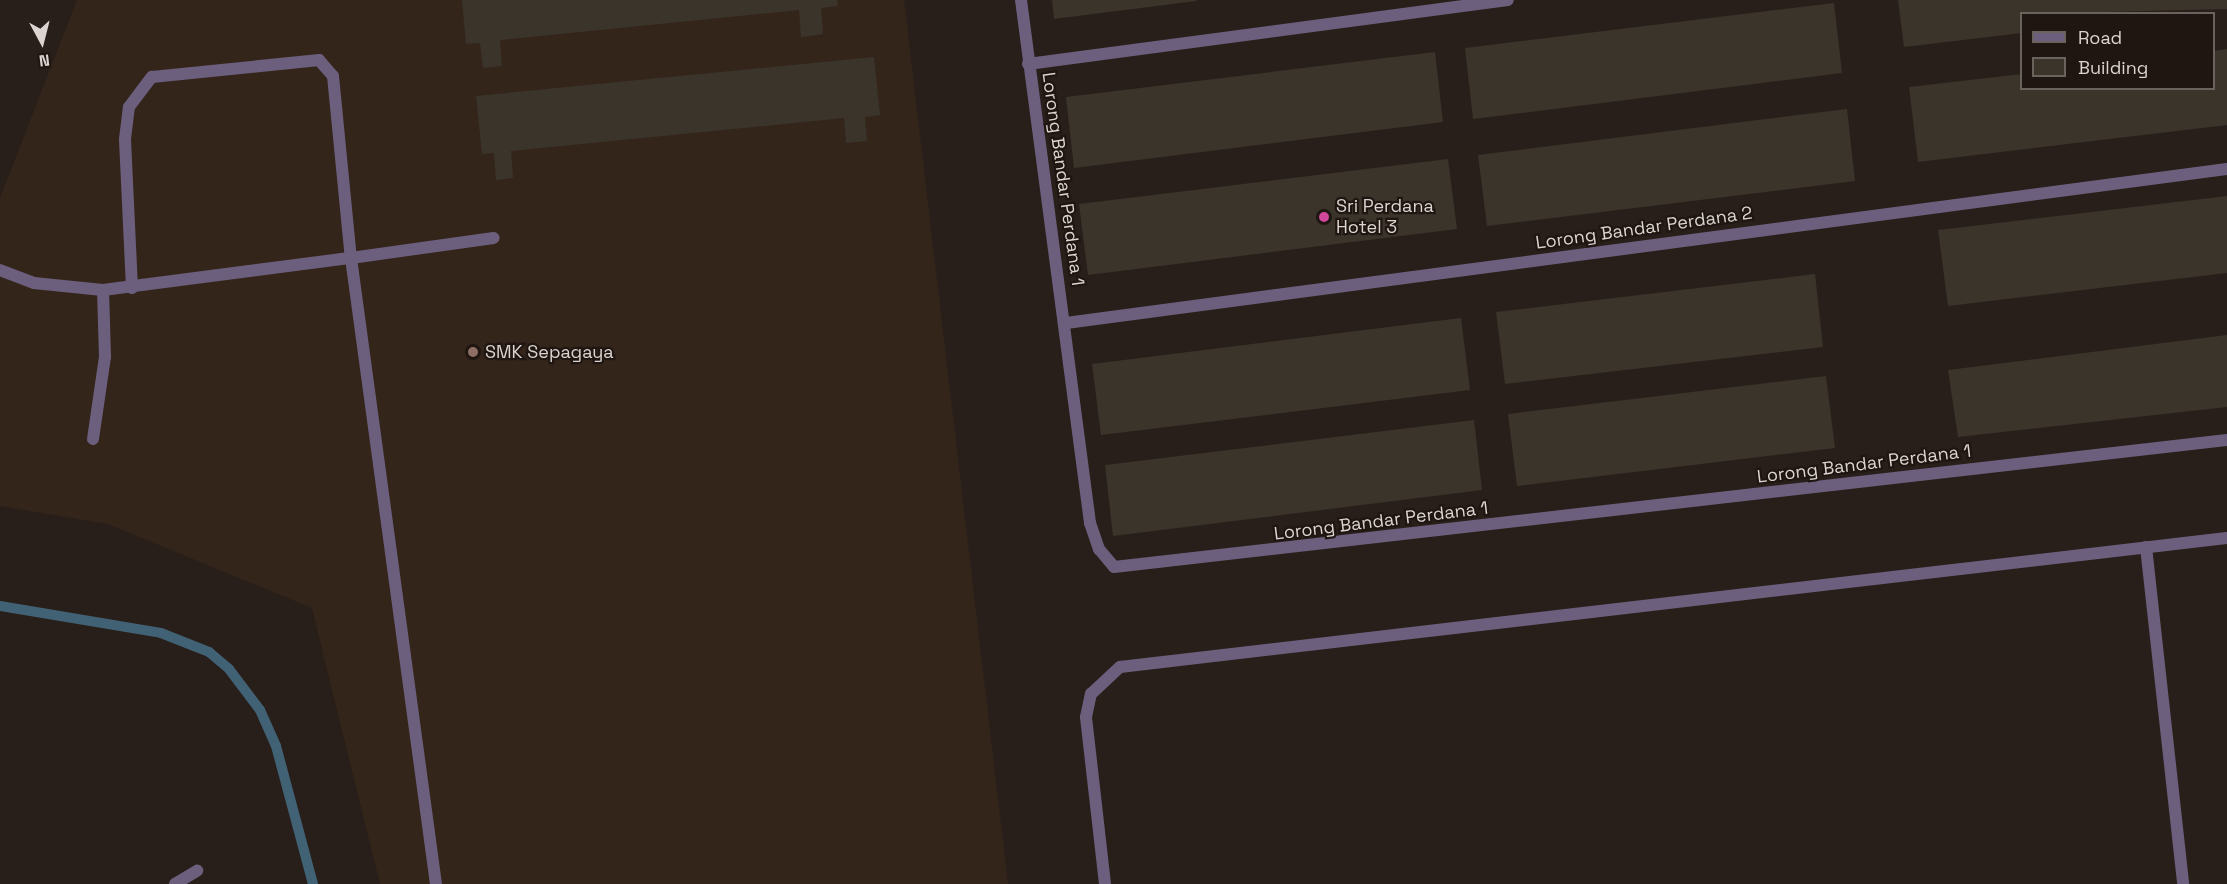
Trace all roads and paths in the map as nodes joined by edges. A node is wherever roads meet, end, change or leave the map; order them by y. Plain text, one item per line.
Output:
1 (1021, 0) edge
2 (1508, 0) edge
3 (1028, 64) junction
4 (2227, 169) edge
5 (494, 238) dead end
6 (351, 258) junction
7 (0, 270) edge
8 (132, 288) junction
9 (103, 290) junction
10 (1066, 323) junction
11 (93, 439) dead end
12 (2227, 440) edge
13 (2227, 538) edge
14 (2146, 547) junction
15 (197, 871) dead end
16 (175, 884) edge
17 (436, 884) edge
18 (1106, 884) edge
19 (2183, 884) edge

1 - 3 street, Lorong Bandar Perdana 1
2 - 3 street
3 - 10 street, Lorong Bandar Perdana 1
4 - 10 street, Lorong Bandar Perdana 2
5 - 6 street
6 - 8 street
6 - 8 street
6 - 17 street
7 - 9 street
8 - 9 street
9 - 11 street
10 - 12 street, Lorong Bandar Perdana 1
13 - 14 street
14 - 18 street
14 - 19 street
15 - 16 street

